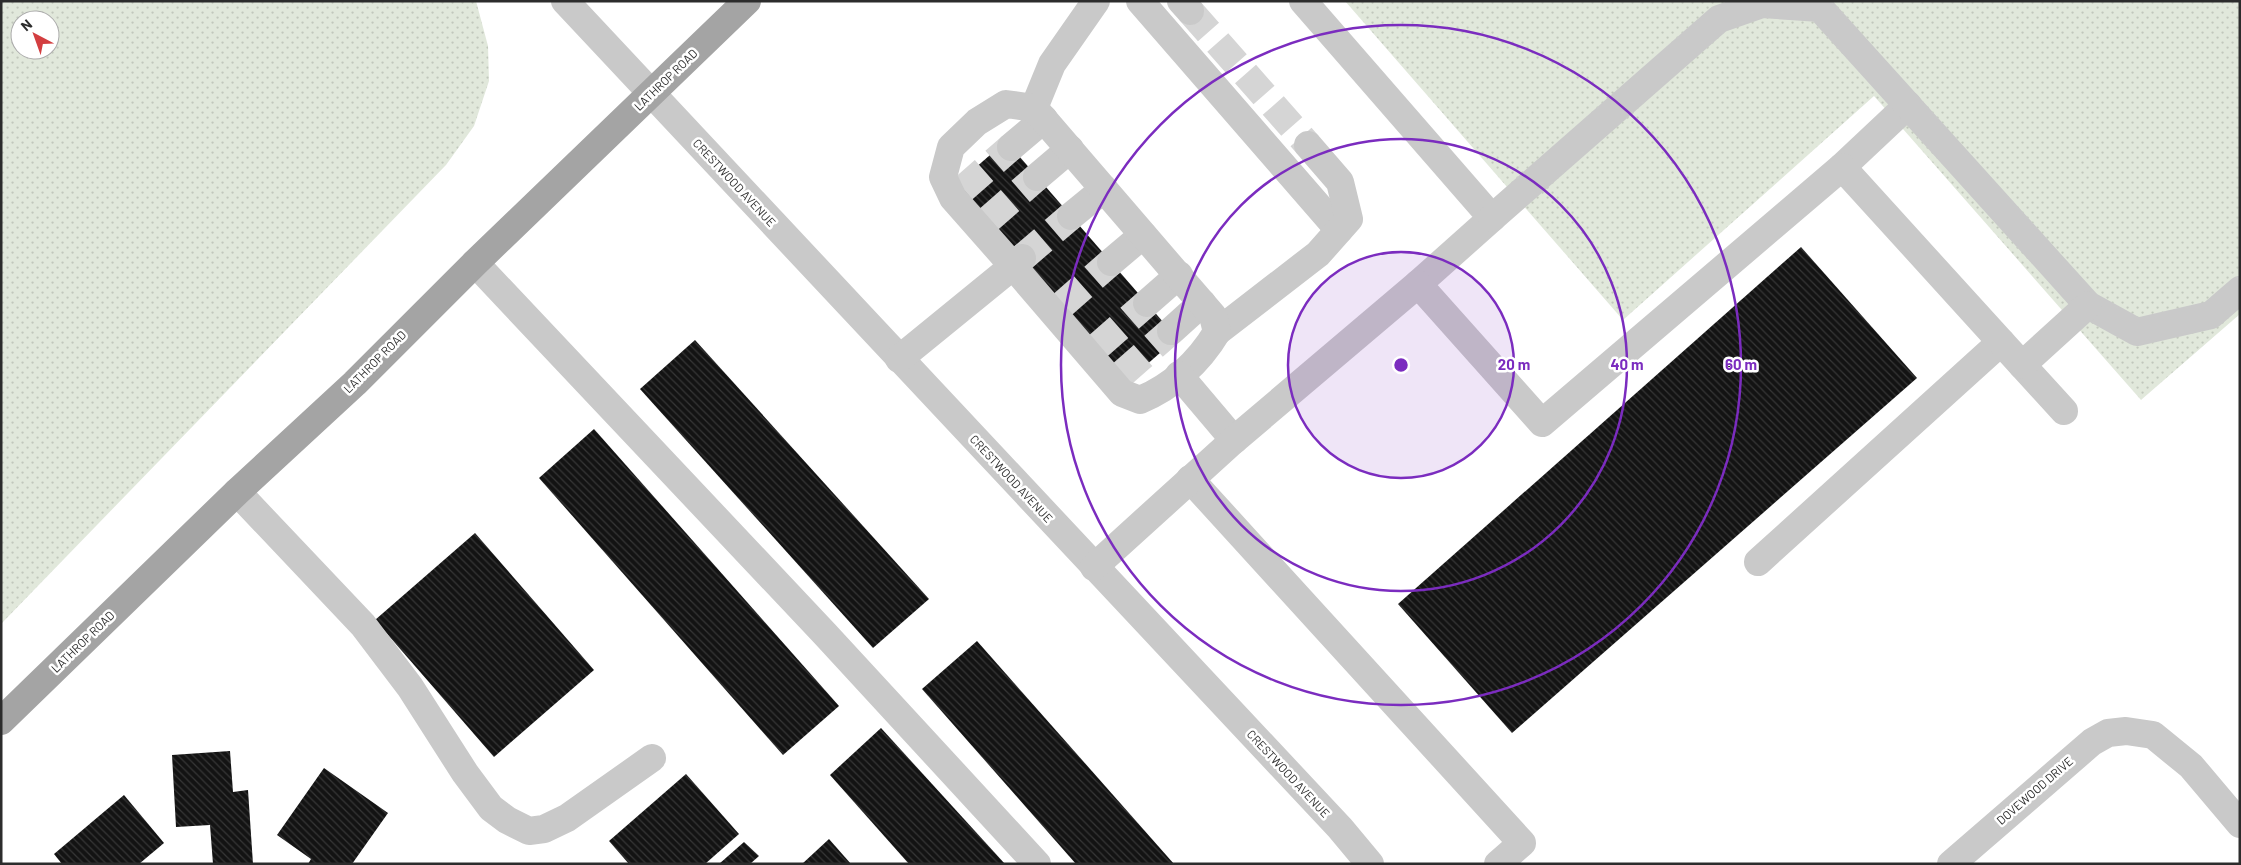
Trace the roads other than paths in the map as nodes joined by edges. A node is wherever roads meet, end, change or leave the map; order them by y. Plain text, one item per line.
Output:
1 (565, 1) edge
2 (747, 1) edge
3 (1096, 1) edge
4 (1140, 1) edge
5 (1303, 1) edge
6 (650, 94) junction
7 (1908, 105) junction
8 (1039, 113) junction
9 (1308, 146) tunnel mouth
10 (1011, 147) tunnel mouth
11 (1070, 149) junction
12 (1842, 167) junction
13 (1037, 177) tunnel mouth
14 (1104, 189) junction
15 (1071, 216) tunnel mouth
16 (1492, 218) junction
17 (1339, 230) junction
18 (1143, 235) junction
19 (1018, 262) junction
20 (1111, 262) tunnel mouth
21 (475, 263) junction
22 (1179, 276) junction
23 (1418, 284) junction
24 (2240, 290) edge
25 (1147, 303) tunnel mouth
26 (1202, 303) junction
27 (2088, 305) junction
28 (1171, 331) tunnel mouth
29 (1217, 332) junction
30 (2001, 342) junction
31 (899, 359) junction
32 (2022, 364) junction
33 (1179, 375) junction
34 (2064, 410) dead end
35 (1234, 440) junction
36 (1190, 480) junction
37 (237, 492) junction
38 (1758, 562) dead end
39 (1094, 567) junction
40 (1, 721) edge
41 (652, 758) dead end
42 (2240, 824) edge
43 (1037, 864) edge
44 (1370, 864) edge
45 (1498, 864) edge
46 (1951, 864) edge

1 - 6 street, CRESTWOOD AVENUE
2 - 6 main road, LATHROP ROAD
3 - 8 street
4 - 17 street
5 - 16 street
6 - 21 main road, LATHROP ROAD
6 - 31 street, CRESTWOOD AVENUE
7 - 12 street
7 - 16 street
7 - 27 street
8 - 10 street
8 - 11 street
8 - 19 street
9 - 17 street
11 - 13 street
11 - 14 street
12 - 23 street
12 - 30 street
14 - 15 street
14 - 18 street
16 - 23 street
17 - 29 street
18 - 20 street
18 - 22 street
19 - 31 street
19 - 33 street
21 - 37 main road, LATHROP ROAD
21 - 43 street
22 - 25 street
22 - 26 street
23 - 35 street
24 - 27 street
26 - 28 street
26 - 29 street
27 - 32 street
29 - 33 street
30 - 32 street
30 - 38 street
31 - 39 street, CRESTWOOD AVENUE
32 - 34 street
33 - 35 street
35 - 36 street
36 - 39 street
36 - 45 street
37 - 40 main road, LATHROP ROAD
37 - 41 street
39 - 44 street, CRESTWOOD AVENUE
42 - 46 street, DOVEWOOD DRIVE

